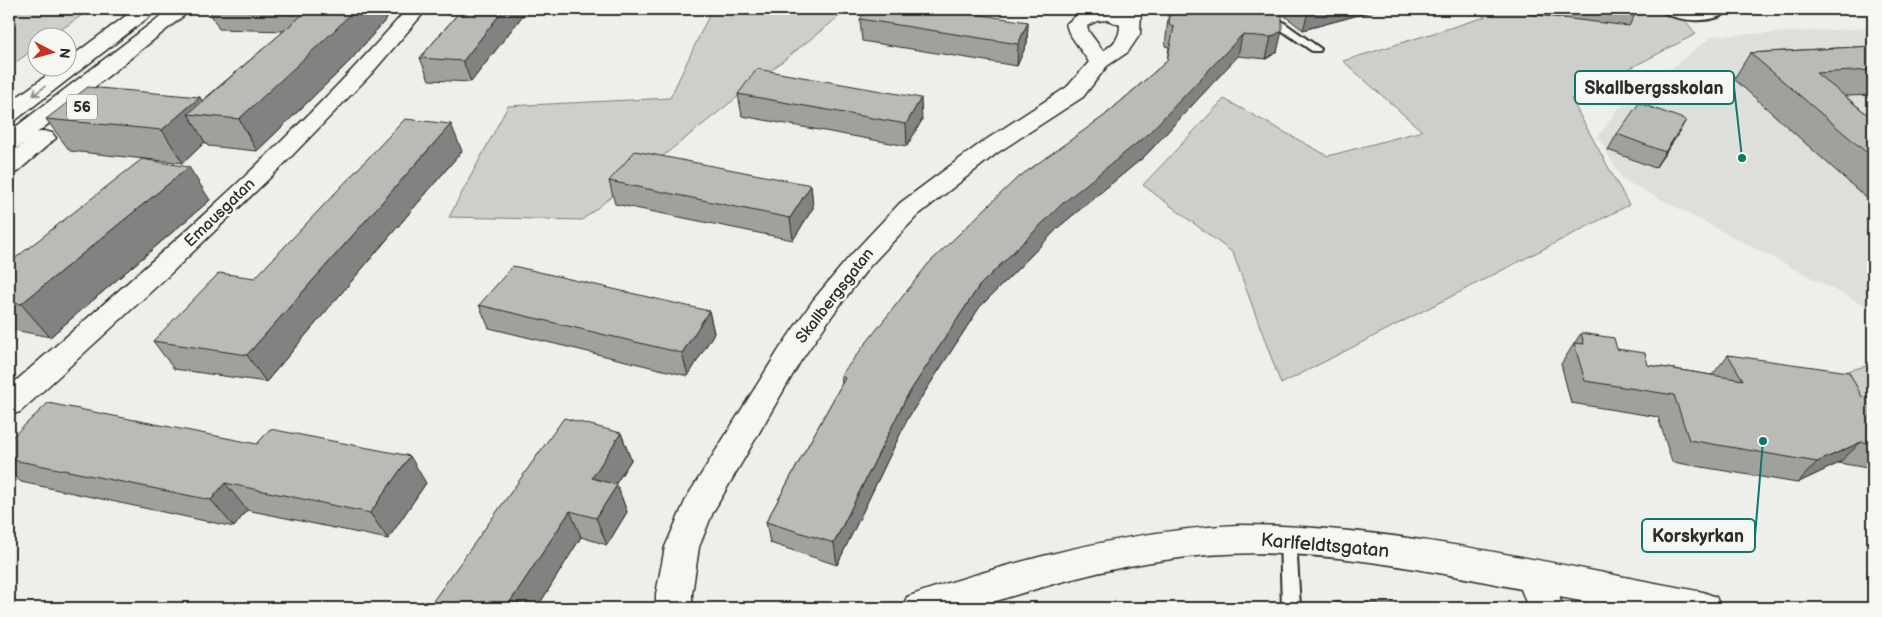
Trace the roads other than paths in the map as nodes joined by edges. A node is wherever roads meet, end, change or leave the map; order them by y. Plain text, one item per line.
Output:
1 (127, 9) edge
2 (147, 9) edge
3 (182, 9) edge
4 (417, 9) edge
5 (1238, 9) edge
6 (1664, 9) edge
7 (1726, 9) edge
8 (1130, 15) edge
9 (140, 43) junction
10 (78, 44) edge
11 (1316, 49) dead end
12 (1100, 62) junction
13 (30, 78) edge
14 (9, 92) edge
15 (9, 114) edge
16 (9, 143) edge
17 (9, 167) edge
18 (9, 404) edge
19 (1288, 539) junction
20 (1534, 576) junction
21 (674, 608) edge
22 (920, 608) edge
23 (1290, 608) edge
24 (1546, 608) edge
25 (1702, 608) edge

1 - 10 main road
2 -> 15 main road
3 - 9 main road
4 - 18 main road, Emausgatan
5 - 11 lane
6 - 7 lane
8 - 12 main road, Skallbergsgatan
8 - 12 main road, Skallbergsgatan
9 - 16 main road
9 - 17 main road, 56
12 - 21 main road, Skallbergsgatan
13 - 14 main road
19 - 20 main road, Karlfeldtsgatan
19 - 22 main road, Karlfeldtsgatan
19 - 23 lane
20 - 24 main road
20 - 25 main road, Karlfeldtsgatan

